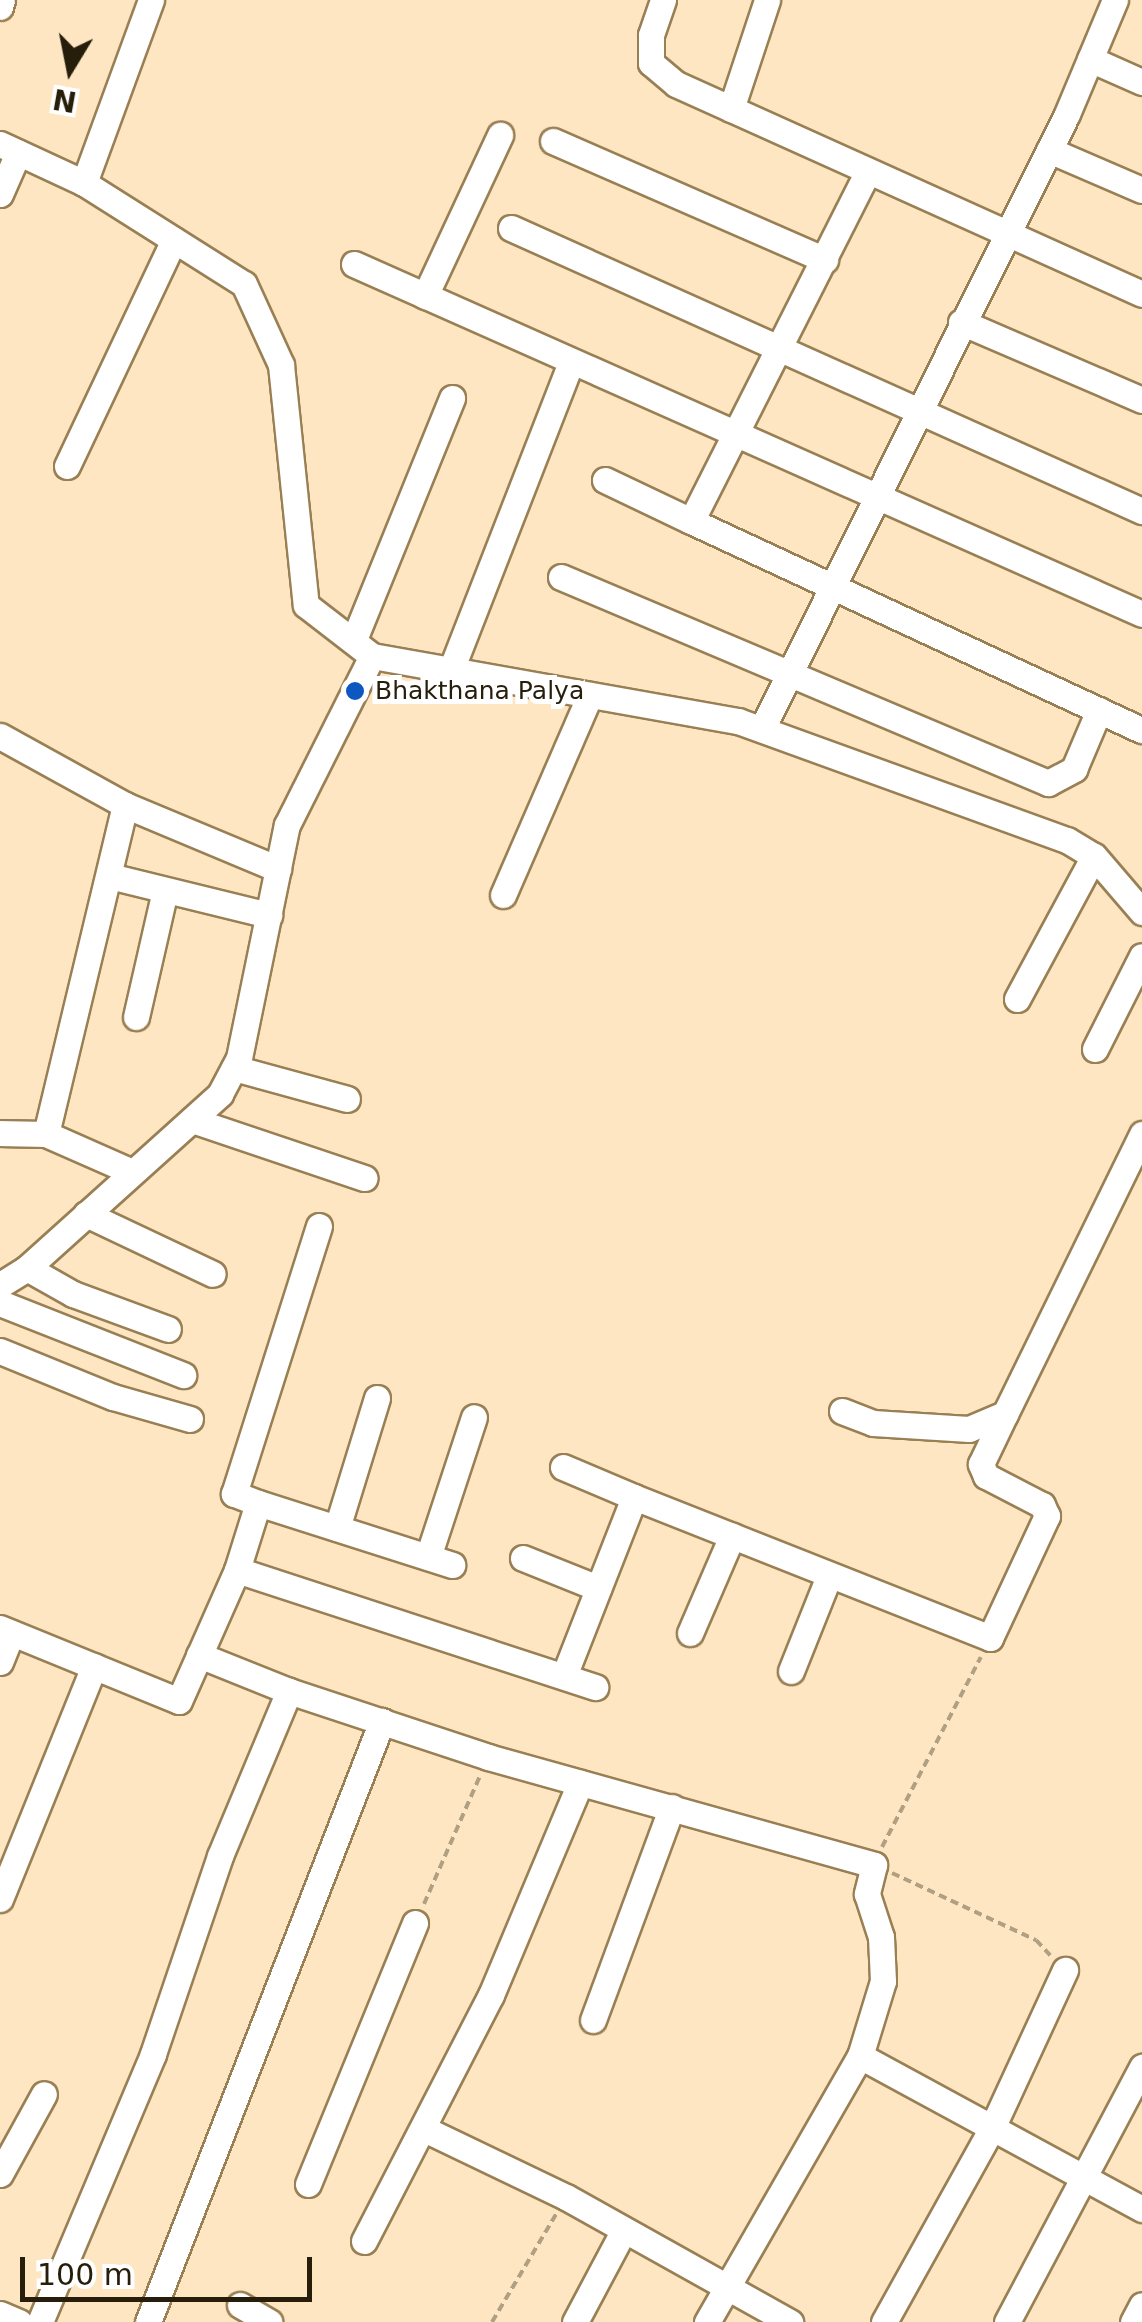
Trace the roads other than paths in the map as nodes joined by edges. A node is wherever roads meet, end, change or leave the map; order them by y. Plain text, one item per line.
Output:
1 (151, 0) edge
2 (663, 0) edge
3 (767, 0) edge
4 (1115, 0) edge
5 (1090, 59) junction
6 (1142, 82) edge
7 (730, 108) junction
8 (500, 135) dead end
9 (553, 141) dead end
10 (9, 148) edge
11 (1049, 150) junction
12 (868, 171) junction
13 (84, 183) junction
14 (1142, 190) edge
15 (0, 194) edge
16 (511, 228) dead end
17 (1006, 234) junction
18 (174, 240) junction
19 (824, 260) junction
20 (354, 264) dead end
21 (1142, 294) edge
22 (425, 296) junction
23 (961, 322) junction
24 (780, 350) junction
25 (570, 365) junction
26 (452, 398) dead end
27 (1142, 400) edge
28 (918, 407) junction
29 (738, 435) junction
30 (67, 466) dead end
31 (605, 480) dead end
32 (875, 490) junction
33 (1142, 510) edge
34 (690, 521) junction
35 (561, 577) dead end
36 (831, 588) junction
37 (1142, 614) edge
38 (364, 646) junction
39 (451, 670) junction
40 (790, 673) junction
41 (590, 694) junction
42 (1099, 710) junction
43 (762, 729) junction
44 (1142, 730) edge
45 (0, 736) edge
46 (125, 806) junction
47 (1094, 856) junction
48 (278, 868) junction
49 (110, 876) junction
50 (165, 890) junction
51 (503, 895) dead end
52 (1142, 912) edge
53 (269, 915) junction
54 (1142, 956) edge
55 (1017, 1000) dead end
56 (136, 1017) dead end
57 (1094, 1049) dead end
58 (234, 1068) junction
59 (347, 1099) dead end
60 (192, 1120) junction
61 (0, 1132) edge
62 (46, 1134) junction
63 (1142, 1134) edge
64 (132, 1172) junction
65 (364, 1178) dead end
66 (86, 1214) junction
67 (319, 1226) dead end
68 (27, 1268) junction
69 (213, 1274) dead end
70 (0, 1285) edge
71 (0, 1303) edge
72 (168, 1329) dead end
73 (0, 1351) edge
74 (184, 1375) dead end
75 (377, 1398) dead end
76 (842, 1411) dead end
77 (1004, 1414) junction
78 (474, 1417) dead end
79 (190, 1419) dead end
80 (563, 1467) dead end
81 (634, 1496) junction
82 (258, 1503) junction
83 (337, 1528) junction
84 (732, 1536) junction
85 (523, 1558) dead end
86 (237, 1570) junction
87 (829, 1576) junction
88 (598, 1588) junction
89 (6, 1630) edge
90 (690, 1634) dead end
91 (199, 1655) junction
92 (0, 1662) edge
93 (94, 1666) junction
94 (791, 1671) dead end
95 (564, 1676) junction
96 (596, 1687) dead end
97 (289, 1691) junction
98 (382, 1721) junction
99 (580, 1783) junction
100 (672, 1807) junction
101 (0, 1899) edge
102 (415, 1923) road end
103 (1065, 1970) road end
104 (593, 2020) dead end
105 (860, 2056) junction
106 (1142, 2066) edge
107 (44, 2094) dead end
108 (994, 2126) junction
109 (424, 2130) junction
110 (0, 2174) edge
111 (1085, 2178) junction
112 (308, 2184) dead end
113 (1142, 2209) edge
114 (624, 2230) junction
115 (364, 2242) dead end
116 (726, 2287) junction
117 (240, 2305) dead end
118 (1142, 2305) edge
119 (0, 2314) edge
120 (19, 2322) edge
121 (40, 2322) edge
122 (148, 2322) edge
123 (270, 2322) edge
124 (575, 2322) edge
125 (707, 2322) edge
126 (790, 2322) edge
127 (884, 2322) edge
128 (1008, 2322) edge
129 (1133, 2322) edge

1 - 13 street
2 - 7 street
3 - 7 street
4 - 5 street
5 - 6 street
5 - 11 street
7 - 12 street
8 - 22 street
9 - 19 street
10 - 13 street
10 - 15 street
11 - 14 street
11 - 17 street
12 - 17 street
12 - 19 street
13 - 18 street
16 - 24 street
17 - 21 street
17 - 23 street
18 - 30 street
18 - 38 street
19 - 24 street
20 - 22 street
22 - 25 street
23 - 27 street
23 - 28 street
24 - 28 street
24 - 29 street
25 - 29 street
25 - 39 street
26 - 38 street
28 - 32 street
28 - 33 street
29 - 32 street
29 - 34 street
31 - 34 street
32 - 36 street
32 - 37 street
34 - 36 street
35 - 40 street
36 - 40 street
36 - 42 street
38 - 39 street
38 - 48 street
39 - 41 street
40 - 42 street
40 - 43 street
41 - 43 street
41 - 51 street
42 - 44 street
43 - 47 street
45 - 46 street
46 - 48 street
46 - 49 street
47 - 52 street
47 - 55 street
48 - 53 street
49 - 50 street
49 - 62 street
50 - 53 street
50 - 56 street
53 - 58 street
54 - 57 street
58 - 59 street
58 - 60 street
60 - 64 street
60 - 65 street
61 - 62 street
62 - 64 street
63 - 77 street
64 - 66 street
66 - 68 street
66 - 69 street
67 - 82 street
68 - 70 street
68 - 72 street
71 - 74 street
73 - 79 street
75 - 83 street
76 - 77 street
77 - 87 street
78 - 83 street
80 - 81 street
81 - 84 street
81 - 88 street
82 - 83 street
82 - 86 street
84 - 87 street
84 - 90 street
85 - 88 street
86 - 91 street
86 - 95 street
87 - 94 street
88 - 95 street
89 - 92 street
89 - 93 street
91 - 93 street
91 - 97 street
93 - 101 street
95 - 96 street
97 - 98 street
97 - 121 street
98 - 99 street
98 - 122 street
99 - 100 street
99 - 109 street
100 - 104 street
100 - 105 street
102 - 112 street
103 - 108 street
105 - 108 street
105 - 116 street
106 - 111 street
107 - 110 street
108 - 111 street
108 - 127 street
109 - 114 street
109 - 115 street
111 - 113 street
111 - 128 street
114 - 116 street
114 - 124 street
116 - 125 street
116 - 126 street
117 - 123 street
118 - 129 street
119 - 120 street

